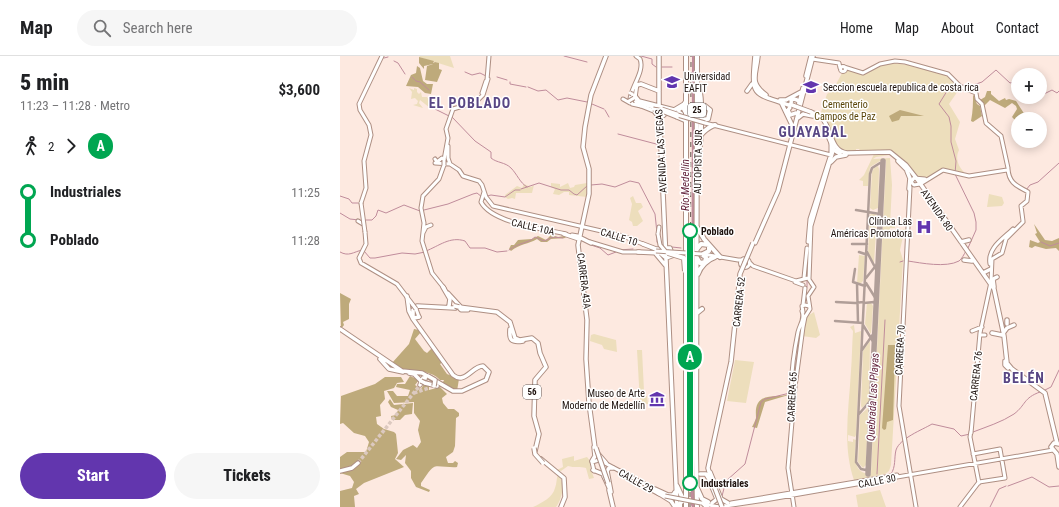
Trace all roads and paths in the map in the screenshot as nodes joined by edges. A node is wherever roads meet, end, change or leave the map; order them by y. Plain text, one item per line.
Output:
1 (382, 56) edge
2 (488, 56) edge
3 (607, 56) edge
4 (636, 56) edge
5 (660, 56) edge
6 (688, 56) edge
7 (697, 56) edge
8 (756, 56) edge
9 (640, 58) edge
10 (812, 58) edge
11 (488, 79) junction
12 (684, 79) dead end
13 (752, 82) junction
14 (637, 84) junction
15 (686, 85) junction
16 (699, 88) junction
17 (659, 91) junction
18 (747, 91) dead end
19 (802, 91) junction
20 (484, 92) dead end
21 (363, 94) junction
22 (632, 94) junction
23 (480, 98) junction
24 (802, 99) junction
25 (686, 100) junction
26 (630, 101) junction
27 (780, 101) junction
28 (476, 102) dead end
29 (799, 102) junction
30 (639, 104) junction
31 (704, 105) junction
32 (463, 106) junction
33 (791, 106) junction
34 (659, 110) junction
35 (700, 112) junction
36 (796, 113) junction
37 (679, 116) junction
38 (817, 116) junction
39 (797, 119) junction
40 (685, 121) junction
41 (703, 122) junction
42 (711, 124) junction
43 (792, 125) dead end
44 (700, 126) junction
45 (700, 138) junction
46 (448, 141) junction
47 (790, 144) junction
48 (685, 146) junction
49 (834, 147) junction
50 (684, 155) dead end
51 (831, 155) junction
52 (846, 155) junction
53 (444, 160) junction
54 (831, 162) junction
55 (697, 163) junction
56 (450, 164) junction
57 (442, 165) junction
58 (904, 167) junction
59 (1007, 169) junction
60 (908, 173) junction
61 (685, 178) junction
62 (696, 181) junction
63 (918, 183) junction
64 (779, 184) junction
65 (698, 186) junction
66 (688, 189) junction
67 (909, 190) junction
68 (484, 196) junction
69 (362, 202) junction
70 (684, 204) dead end
71 (362, 212) junction
72 (685, 212) junction
73 (422, 213) junction
74 (498, 216) junction
75 (500, 221) dead end
76 (364, 222) junction
77 (424, 225) dead end
78 (431, 225) dead end
79 (659, 226) dead end
80 (582, 227) junction
81 (697, 227) junction
82 (1013, 230) junction
83 (366, 233) junction
84 (564, 234) joint
85 (422, 237) junction
86 (580, 237) junction
87 (960, 239) junction
88 (755, 240) junction
89 (970, 240) dead end
90 (591, 243) joint
91 (643, 244) joint
92 (698, 249) junction
93 (966, 250) junction
94 (638, 252) joint
95 (664, 252) junction
96 (702, 254) junction
97 (684, 256) junction
98 (808, 256) junction
99 (906, 256) junction
100 (718, 257) junction
101 (697, 258) junction
102 (742, 260) junction
103 (964, 260) dead end
104 (972, 261) junction
105 (750, 263) junction
106 (741, 264) junction
107 (666, 265) junction
108 (906, 266) junction
109 (748, 267) junction
110 (991, 270) junction
111 (698, 275) junction
112 (984, 275) junction
113 (686, 277) junction
114 (998, 277) dead end
115 (803, 278) junction
116 (809, 279) junction
117 (991, 284) junction
118 (804, 286) junction
119 (443, 288) junction
120 (992, 291) junction
121 (810, 292) junction
122 (449, 295) junction
123 (407, 296) junction
124 (697, 296) junction
125 (702, 300) dead end
126 (803, 305) junction
127 (449, 306) junction
128 (808, 306) junction
129 (414, 307) junction
130 (458, 307) junction
131 (702, 309) dead end
132 (473, 310) dead end
133 (737, 310) junction
134 (802, 311) junction
135 (808, 312) junction
136 (697, 313) junction
137 (413, 317) junction
138 (420, 317) joint
139 (984, 320) junction
140 (1003, 326) junction
141 (982, 327) junction
142 (340, 330) edge
143 (972, 331) dead end
144 (516, 341) junction
145 (389, 363) junction
146 (386, 367) junction
147 (396, 367) junction
148 (398, 372) junction
149 (423, 379) junction
150 (688, 382) junction
151 (432, 384) junction
152 (1042, 392) junction
153 (789, 396) dead end
154 (793, 397) junction
155 (686, 398) junction
156 (716, 434) junction
157 (970, 434) junction
158 (594, 440) junction
159 (905, 441) junction
160 (697, 443) junction
161 (686, 446) junction
162 (1056, 447) edge
163 (596, 448) junction
164 (534, 452) junction
165 (696, 454) junction
166 (974, 454) junction
167 (1002, 457) junction
168 (688, 459) junction
169 (592, 461) junction
170 (975, 462) junction
171 (1059, 462) edge
172 (358, 463) tunnel mouth
173 (543, 463) junction
174 (600, 463) junction
175 (606, 463) junction
176 (1059, 467) edge
177 (613, 468) junction
178 (710, 469) junction
179 (593, 470) joint
180 (340, 472) edge
181 (911, 474) junction
182 (608, 482) junction
183 (713, 482) junction
184 (979, 484) junction
185 (676, 488) junction
186 (697, 488) junction
187 (656, 489) junction
188 (610, 490) junction
189 (686, 493) junction
190 (658, 494) junction
191 (792, 494) junction
192 (665, 496) junction
193 (682, 498) junction
194 (717, 499) junction
195 (724, 499) junction
196 (703, 504) edge
197 (723, 506) edge
198 (560, 507) edge
199 (614, 507) edge
200 (678, 507) edge
201 (687, 507) edge
202 (793, 507) edge
203 (916, 507) edge
204 (961, 507) edge

1 - 21 main road
1 - 21 main road
2 - 11 main road
3 - 80 main road, CARRERA 43A
4 - 9 main road
5 - 17 main road, AVENIDA LAS VEGAS
5 - 34 main road, AVENIDA LAS VEGAS
6 - 15 highway, 25
6 - 66 highway, 25
7 - 16 highway, AUTOPISTA SUR / 25
7 - 62 highway, AUTOPISTA SUR / 25
8 - 13 main road
8 - 27 main road
9 - 14 main road
10 - 19 main road, CARRERA 52
10 - 24 main road, CARRERA 52
10 - 59 main road
11 - 20 main road
11 - 23 main road
11 - 23 main road
12 - 15 highway
13 - 18 main road
13 - 27 main road
14 - 17 main road
14 - 22 main road
14 - 22 main road
14 - 26 main road
15 - 25 highway, 25
16 - 31 highway
16 - 55 highway, AUTOPISTA SUR / 25
17 - 34 main road, AVENIDA LAS VEGAS
19 - 27 main road
19 - 29 main road, CARRERA 52
21 - 69 main road
22 - 26 main road, bridge
22 - 30 main road
22 - 34 main road
23 - 32 main road
24 - 38 main road
24 - 39 main road, CARRERA 52
25 - 34 main road
25 - 40 highway, 25
26 - 30 main road
26 - 30 main road
27 - 33 main road
27 - 43 main road
28 - 32 main road
29 - 33 main road
29 - 36 main road, CARRERA 52
30 - 34 main road
31 - 35 highway
31 - 35 highway
31 - 41 highway
31 - 42 highway
32 - 46 main road
33 - 36 main road
33 - 38 main road, bridge
34 - 37 main road, bridge
34 - 37 main road, bridge
34 - 41 main road, bridge
34 - 95 main road, AVENIDA LAS VEGAS
34 - 95 main road, AVENIDA LAS VEGAS
35 - 44 highway
36 - 47 main road, CARRERA 52
37 - 40 main road
37 - 40 highway
37 - 41 main road, bridge
38 - 39 main road
38 - 49 main road
39 - 47 main road, CARRERA 52
40 - 48 highway, 25
41 - 42 highway, bridge
42 - 44 highway
42 - 45 highway
42 - 47 main road
44 - 45 highway
45 - 55 highway
46 - 53 main road
46 - 56 main road
47 - 51 main road
47 - 64 main road, CARRERA 52
48 - 50 highway
48 - 61 highway, 25
49 - 51 main road
49 - 52 main road, AVENIDA 80
49 - 54 main road
49 - 63 main road, AVENIDA 80
51 - 98 main road
52 - 54 main road
52 - 58 main road, AVENIDA 80
53 - 57 main road, bridge
53 - 57 main road
54 - 98 main road
55 - 65 highway, AUTOPISTA SUR / 25
56 - 57 main road
56 - 68 main road
57 - 73 main road
58 - 60 main road
58 - 63 main road, AVENIDA 80
59 - 63 main road
59 - 82 main road
60 - 63 main road
60 - 67 main road
61 - 66 highway
61 - 72 highway, 25
62 - 65 highway
62 - 124 highway, AUTOPISTA SUR / 25
63 - 67 main road, CARRERA 70
63 - 87 main road, AVENIDA 80
63 - 93 main road, AVENIDA 80
64 - 88 main road, CARRERA 52
64 - 88 main road, CARRERA 52
65 - 81 highway, AUTOPISTA SUR / 25
66 - 150 highway, 25
67 - 99 main road, CARRERA 70
68 - 74 main road, CALLE 10A
68 - 80 main road, CALLE 10
69 - 71 main road
69 - 83 main road, bridge
70 - 72 highway
71 - 76 main road
71 - 76 main road
72 - 97 highway, 25
73 - 77 main road
73 - 85 main road
74 - 75 main road
74 - 84 main road, CALLE 10A
76 - 83 main road
78 - 85 main road
79 - 95 main road, bridge
80 - 86 main road, CARRERA 43A
80 - 91 main road, CALLE 10
81 - 92 highway, AUTOPISTA SUR / 25
81 - 100 highway
82 - 110 main road
82 - 117 main road
83 - 123 main road
84 - 86 main road
85 - 119 main road
86 - 90 main road
86 - 158 main road, CARRERA 43A
87 - 89 main road
87 - 93 main road, AVENIDA 80
88 - 133 main road, CARRERA 52, bridge
90 - 94 main road
91 - 95 main road
92 - 96 highway
92 - 101 highway, AUTOPISTA SUR / 25
93 - 104 main road, AVENIDA 80
93 - 112 main road, AVENIDA 80
94 - 95 main road
95 - 97 main road
95 - 107 main road
95 - 107 main road
95 - 113 highway, bridge
95 - 185 main road
96 - 97 main road, bridge
96 - 100 main road
96 - 101 highway
97 - 113 highway, 25
98 - 115 main road
98 - 116 main road
99 - 108 main road, CARRERA 70
99 - 108 main road
99 - 159 main road, CARRERA 70
100 - 102 main road
100 - 106 main road
100 - 111 highway
101 - 111 highway, AUTOPISTA SUR / 25
102 - 105 main road
102 - 106 main road
103 - 104 main road
104 - 117 main road, AVENIDA 80
105 - 109 main road
105 - 115 main road
106 - 109 main road
107 - 185 main road
108 - 159 main road, CARRERA 70
109 - 118 main road
110 - 112 main road
110 - 117 main road
111 - 124 highway, AUTOPISTA SUR / 25
112 - 117 main road, AVENIDA 80
113 - 155 highway, 25
114 - 120 main road
115 - 116 main road
115 - 118 main road
116 - 121 main road
117 - 120 main road, AVENIDA 80
118 - 121 main road
118 - 126 main road
119 - 122 main road
119 - 127 main road
120 - 139 main road, CARRERA 76
120 - 140 main road, AVENIDA 80
121 - 128 main road
122 - 130 main road
122 - 132 main road
123 - 129 main road
123 - 137 main road
124 - 125 highway
124 - 136 highway, AUTOPISTA SUR / 25
124 - 165 highway, AUTOPISTA SUR / 25
126 - 128 main road
126 - 134 main road, CARRERA 65
127 - 129 main road
127 - 130 main road
128 - 135 main road, CARRERA 65
129 - 137 main road
129 - 138 main road
130 - 137 main road
130 - 144 main road
131 - 136 highway
133 - 156 main road, CARRERA 52
133 - 156 main road, CARRERA 52
134 - 135 main road
134 - 154 main road, CARRERA 65
135 - 191 main road, CARRERA 65
136 - 160 highway, AUTOPISTA SUR / 25
137 - 138 main road
137 - 149 main road
137 - 151 main road
139 - 141 main road, CARRERA 76
139 - 157 main road, CARRERA 76
140 - 140 main road
140 - 140 main road
140 - 152 main road, AVENIDA 80
140 - 152 main road, AVENIDA 80
141 - 143 main road
141 - 157 main road, CARRERA 76
142 - 145 main road
142 - 146 main road
144 - 164 main road, 56
144 - 164 main road, 56
145 - 146 main road
145 - 147 main road
146 - 148 main road
147 - 148 main road
147 - 149 main road
148 - 149 main road
149 - 151 main road
149 - 151 main road
149 - 151 main road, bridge
150 - 155 highway
150 - 168 highway, 25
152 - 162 main road
153 - 154 main road
154 - 191 main road, CARRERA 65
155 - 161 highway, 25
156 - 178 main road, CARRERA 52
156 - 178 main road, CARRERA 52
157 - 166 main road, CARRERA 76
158 - 163 main road, CARRERA 43A
158 - 169 main road
158 - 175 main road
159 - 181 main road, CARRERA 70
160 - 165 highway
160 - 186 highway, AUTOPISTA SUR / 25
161 - 168 highway
161 - 189 highway, 25
162 - 167 main road, CALLE 30
162 - 171 main road
162 - 176 main road
163 - 174 main road, CARRERA 43A, bridge
163 - 182 main road, CARRERA 43A, bridge
164 - 173 main road
164 - 173 main road, bridge
164 - 198 main road
165 - 196 highway, AUTOPISTA SUR / 25
166 - 167 main road
166 - 170 main road, CARRERA 76
167 - 170 main road, CALLE 30
167 - 184 main road
168 - 201 highway, 25
169 - 175 main road, CALLE 29
169 - 179 main road
170 - 181 main road, CALLE 30
170 - 184 main road, CARRERA 76
172 - 180 main road
173 - 198 main road
174 - 177 main road, CALLE 29, bridge
174 - 182 main road, CARRERA 43A, bridge
175 - 187 main road, CALLE 29
177 - 188 main road
177 - 190 main road, CALLE 29
178 - 183 main road
178 - 183 main road
178 - 183 main road
179 - 188 main road
181 - 191 main road, CALLE 30
181 - 203 main road, CARRERA 70
182 - 188 main road, CARRERA 43A
183 - 194 main road
183 - 195 main road
183 - 197 main road, bridge
184 - 204 main road
184 - 204 main road
185 - 187 main road
185 - 193 highway
185 - 200 main road
186 - 196 highway, AUTOPISTA SUR / 25
186 - 196 highway
187 - 192 main road, CALLE 29
188 - 199 main road, CARRERA 43A
189 - 193 highway
189 - 201 highway, 25
190 - 192 main road, CALLE 29
190 - 200 main road
191 - 197 main road, CALLE 30
191 - 197 main road, CALLE 30
191 - 202 main road, CARRERA 65
192 - 193 main road, CALLE 29, bridge
193 - 196 main road, CALLE 29, bridge
193 - 200 highway
194 - 195 main road
194 - 196 main road
195 - 197 main road
196 - 197 main road, CALLE 30
196 - 197 main road, CALLE 30

